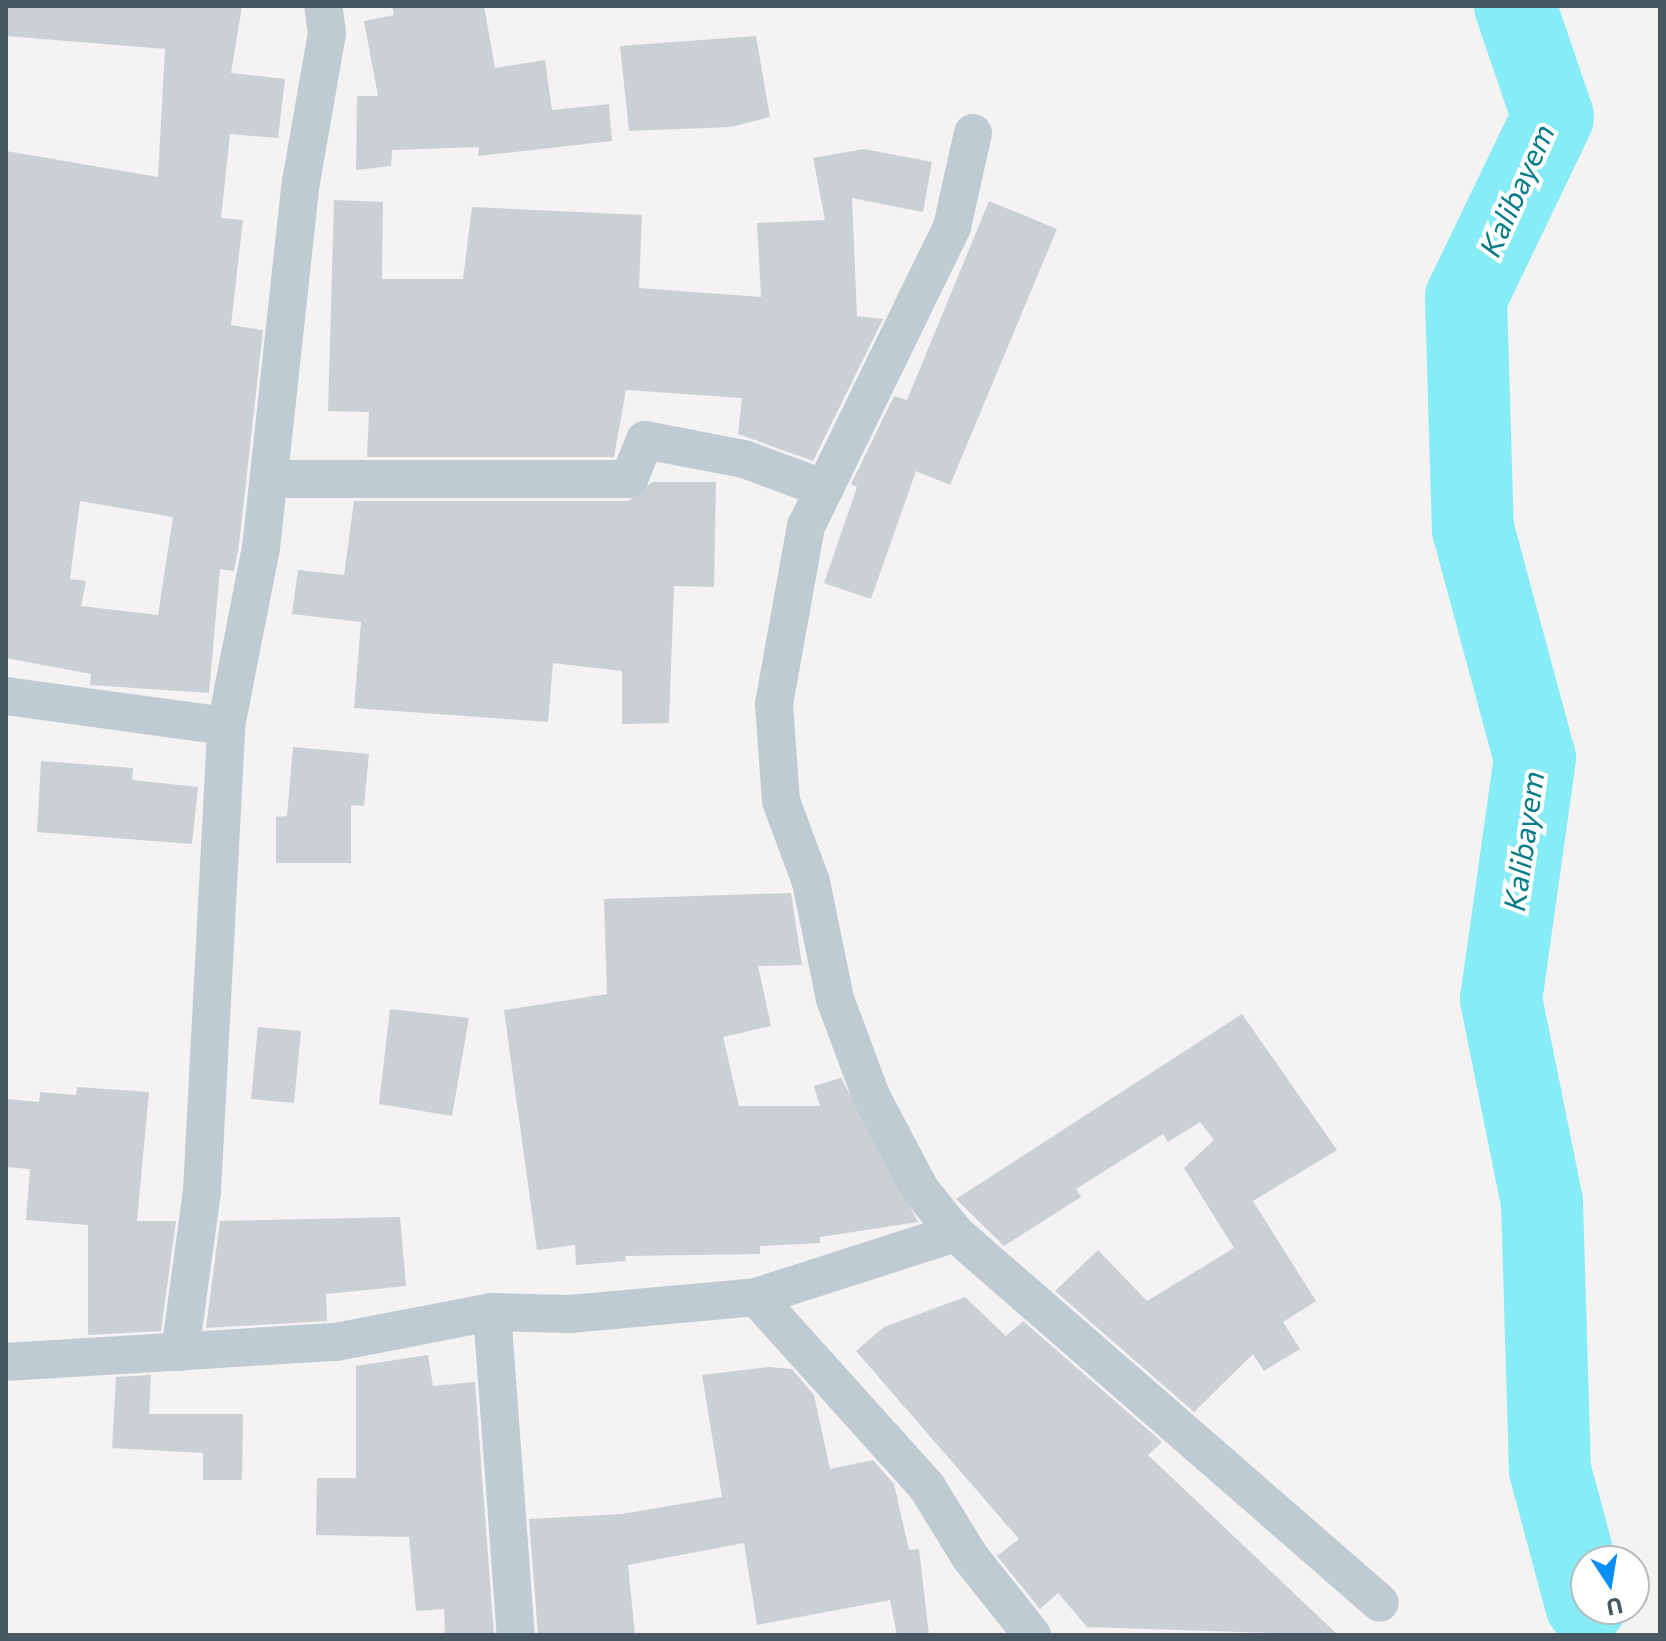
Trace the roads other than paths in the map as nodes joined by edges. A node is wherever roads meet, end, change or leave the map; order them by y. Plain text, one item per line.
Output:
1 (323, 6) edge
2 (973, 133) dead end
3 (270, 479) junction
4 (825, 489) junction
5 (6, 696) edge
6 (226, 726) junction
7 (955, 1233) junction
8 (756, 1297) junction
9 (492, 1312) junction
10 (180, 1352) junction
11 (6, 1362) edge
12 (1380, 1603) dead end
13 (516, 1635) edge
14 (1032, 1635) edge

1 - 3 street
2 - 4 street
3 - 4 street
3 - 6 street
4 - 7 street
5 - 6 street
6 - 10 street
7 - 8 street
7 - 12 street
8 - 9 street
8 - 14 street
9 - 10 street
9 - 13 street
10 - 11 street

